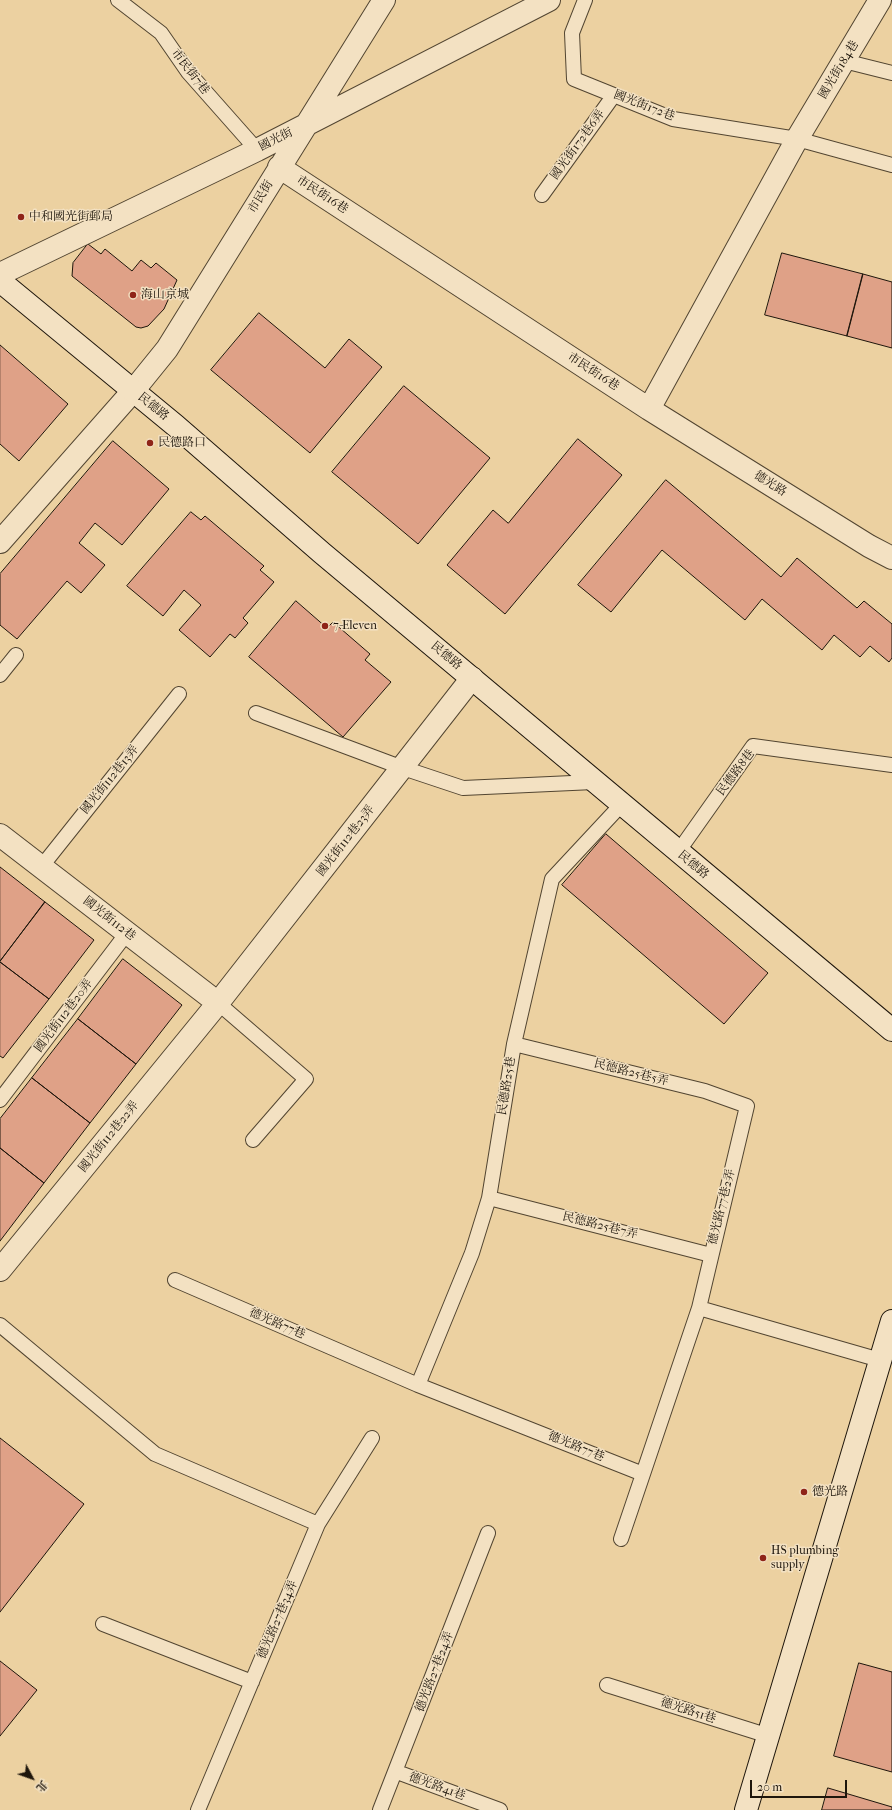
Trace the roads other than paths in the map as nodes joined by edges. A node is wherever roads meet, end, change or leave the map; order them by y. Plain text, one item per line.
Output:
1 (118, 0) edge
2 (384, 0) edge
3 (549, 0) edge
4 (585, 0) edge
5 (880, 0) edge
6 (844, 61) junction
7 (892, 73) edge
8 (614, 95) junction
9 (306, 125) junction
10 (797, 139) junction
11 (257, 150) junction
12 (892, 165) edge
13 (279, 167) junction
14 (542, 195) dead end
15 (0, 274) edge
16 (0, 281) edge
17 (133, 391) junction
18 (649, 409) junction
19 (0, 542) edge
20 (892, 558) edge
21 (16, 656) dead end
22 (0, 675) edge
23 (472, 678) junction
24 (179, 694) dead end
25 (256, 713) dead end
26 (892, 765) edge
27 (403, 768) junction
28 (594, 782) junction
29 (621, 805) junction
30 (2, 839) edge
31 (678, 852) junction
32 (42, 866) junction
33 (127, 933) junction
34 (218, 1003) junction
35 (892, 1030) edge
36 (514, 1044) junction
37 (0, 1100) edge
38 (747, 1106) joint
39 (253, 1140) dead end
40 (489, 1198) junction
41 (711, 1255) junction
42 (0, 1270) edge
43 (175, 1280) dead end
44 (699, 1308) junction
45 (892, 1321) edge
46 (0, 1325) edge
47 (886, 1364) edge
48 (418, 1385) junction
49 (372, 1438) dead end
50 (643, 1474) junction
51 (318, 1524) junction
52 (488, 1533) dead end
53 (621, 1539) dead end
54 (104, 1624) dead end
55 (252, 1682) junction
56 (607, 1685) dead end
57 (769, 1736) junction
58 (397, 1772) junction
59 (198, 1810) edge
60 (380, 1810) edge
61 (500, 1810) edge
62 (746, 1810) edge

1 - 11 lane, 市民街7巷
2 - 9 street, 市民街
3 - 9 street, 國光街
4 - 8 lane, 國光街172巷
5 - 6 street, 國光街184巷
6 - 7 lane
6 - 10 street, 國光街184巷
8 - 10 lane, 國光街172巷
8 - 14 lane, 國光街172巷6弄
9 - 11 street, 國光街
9 - 13 street, 市民街
10 - 12 lane, 國光街172巷
10 - 18 street
11 - 15 street, 國光街
13 - 17 street, 市民街
13 - 18 street, 市民街16巷
16 - 17 street, 民德路
17 - 19 street, 市民街
17 - 23 street, 民德路
18 - 20 street, 德光路
21 - 22 lane
23 - 27 street, 國光街112巷23弄
23 - 28 street, 民德路
24 - 32 lane, 國光街112巷13弄
25 - 27 lane
26 - 31 lane, 民德路8巷
27 - 28 lane
27 - 34 street, 國光街112巷23弄
28 - 29 street, 民德路
29 - 31 street, 民德路
29 - 36 lane, 民德路25巷
30 - 32 street, 國光街112巷
31 - 35 street, 民德路
32 - 33 street, 國光街112巷
33 - 34 street, 國光街112巷
33 - 37 lane, 國光街112巷20弄
34 - 39 lane
34 - 42 street, 國光街112巷22弄
36 - 38 lane, 民德路25巷5弄
36 - 40 lane, 民德路25巷
38 - 41 lane, 德光路77巷2弄
40 - 41 lane, 民德路25巷7弄
40 - 48 lane, 民德路25巷
41 - 44 lane, 德光路77巷2弄
43 - 48 lane, 德光路77巷
44 - 47 lane
44 - 50 lane
45 - 47 street
46 - 51 lane
47 - 57 street
48 - 50 lane, 德光路77巷
49 - 51 lane, 德光路27巷34弄
50 - 53 lane
51 - 55 lane, 德光路27巷34弄
52 - 58 lane, 德光路27巷24弄
54 - 55 lane
55 - 59 lane, 德光路27巷34弄
56 - 57 lane, 德光路51巷
57 - 62 street
58 - 60 lane, 德光路27巷24弄
58 - 61 lane, 德光路41巷

